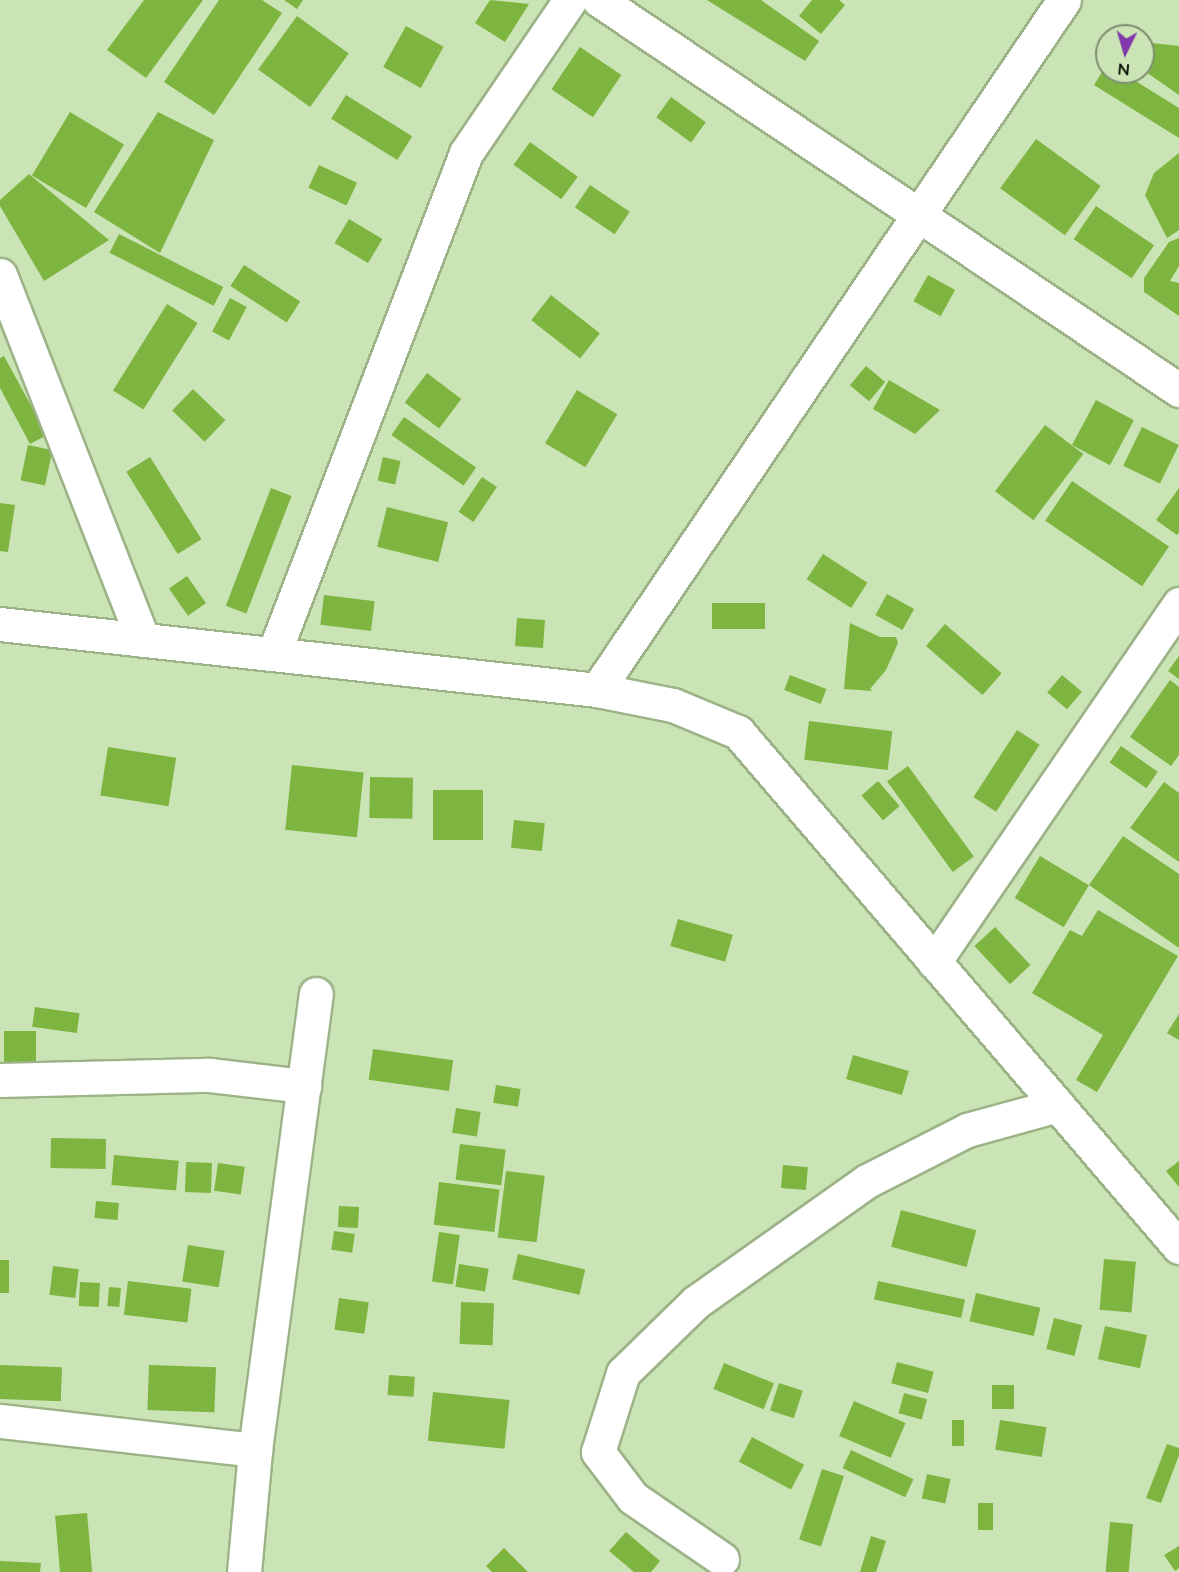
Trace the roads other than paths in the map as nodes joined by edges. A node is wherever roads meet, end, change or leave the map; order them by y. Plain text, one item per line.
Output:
1 (570, 0) edge
2 (599, 0) edge
3 (1064, 0) edge
4 (915, 213) junction
5 (0, 275) edge
6 (1179, 390) edge
7 (1179, 604) edge
8 (0, 624) edge
9 (143, 640) junction
10 (274, 653) junction
11 (597, 690) junction
12 (934, 962) junction
13 (316, 994) dead end
14 (0, 1080) edge
15 (304, 1086) junction
16 (1058, 1106) junction
17 (1179, 1246) edge
18 (0, 1422) edge
19 (255, 1450) junction
20 (722, 1559) dead end
21 (244, 1572) edge

1 - 10 street
2 - 4 street
3 - 4 street
4 - 6 street
4 - 11 street
5 - 9 street
7 - 12 street
8 - 9 street
9 - 10 street
10 - 11 street
11 - 12 street
12 - 16 street
13 - 15 street
14 - 15 street
15 - 19 street
16 - 17 street
16 - 20 street
18 - 19 street
19 - 21 street

